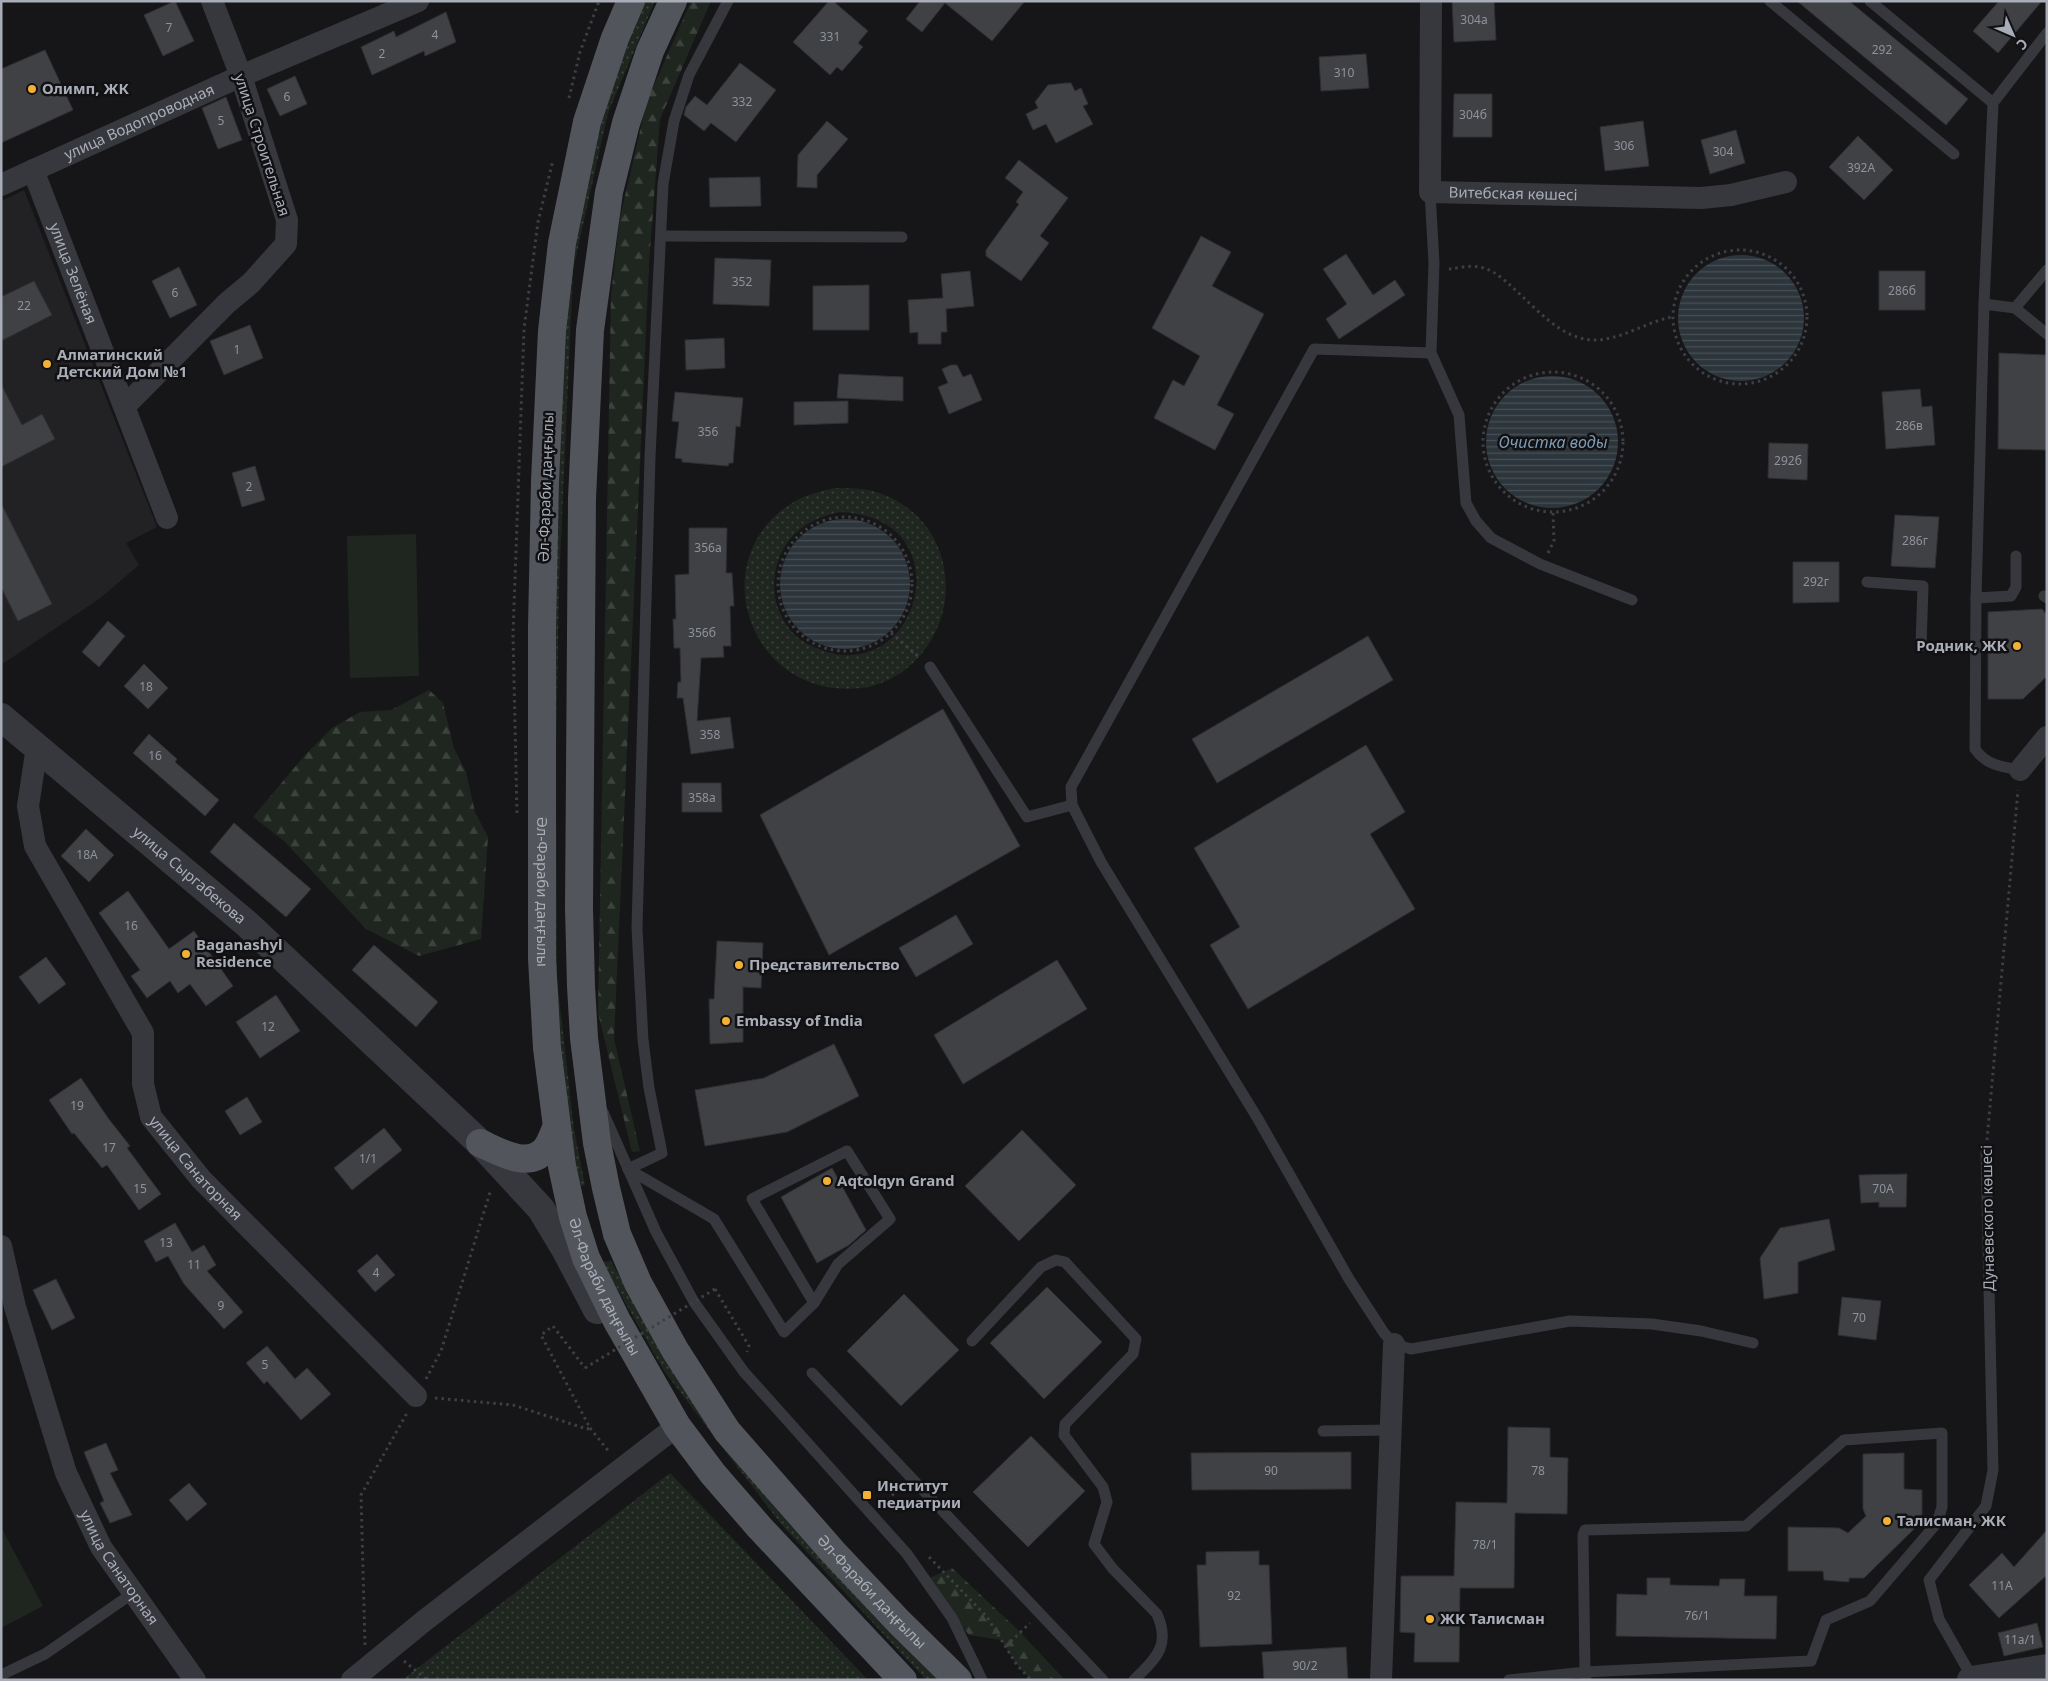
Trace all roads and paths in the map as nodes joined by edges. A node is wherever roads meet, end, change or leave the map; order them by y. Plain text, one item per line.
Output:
1 (212, 1) edge
2 (418, 1) edge
3 (631, 1) edge
4 (672, 1) edge
5 (728, 1) edge
6 (1431, 1) edge
7 (1770, 1) edge
8 (1870, 1) edge
9 (2047, 33) edge
10 (241, 76) junction
11 (1993, 103) junction
12 (1954, 154) dead end
13 (33, 170) junction
14 (1786, 182) dead end
15 (1, 185) edge
16 (1430, 192) junction
17 (661, 236) junction
18 (902, 237) dead end
19 (1434, 263) junction
20 (2047, 270) edge
21 (1984, 304) junction
22 (2015, 308) junction
23 (1672, 317) junction
24 (2047, 334) edge
25 (1430, 353) junction
26 (125, 406) junction
27 (1553, 512) junction
28 (167, 518) dead end
29 (2016, 556) dead end
30 (1540, 564) junction
31 (1868, 582) dead end
32 (1976, 598) junction
33 (1632, 600) dead end
34 (891, 633) junction
35 (1921, 646) dead end
36 (930, 667) joint
37 (1, 717) edge
38 (2047, 737) edge
39 (37, 747) junction
40 (2020, 770) junction
41 (1072, 805) junction
42 (588, 1076) junction
43 (556, 1128) junction
44 (480, 1143) junction
45 (1986, 1153) joint
46 (628, 1169) junction
47 (494, 1180) dead end
48 (1, 1246) edge
49 (814, 1303) junction
50 (972, 1341) dead end
51 (1753, 1342) dead end
52 (1394, 1344) junction
53 (749, 1346) dead end
54 (812, 1373) dead end
55 (416, 1396) junction
56 (677, 1426) junction
57 (590, 1428) junction
58 (1391, 1430) junction
59 (1323, 1431) dead end
60 (622, 1468) junction
61 (902, 1485) dead end
62 (882, 1506) dead end
63 (133, 1593) junction
64 (1032, 1621) dead end
65 (1005, 1647) dead end
66 (389, 1649) junction
67 (2047, 1668) edge
68 (359, 1674) edge
69 (1, 1675) edge
70 (1586, 1676) edge
71 (2019, 1677) edge
72 (194, 1680) edge
73 (427, 1680) edge
74 (903, 1680) edge
75 (958, 1680) edge
76 (982, 1680) edge
77 (1103, 1680) edge
78 (1134, 1680) edge
79 (1381, 1680) edge
80 (1509, 1680) edge
81 (1972, 1680) edge

1 - 10 street, улица Строительная
2 - 10 street, улица Водопроводная
3 - 43 main road, Әл-Фараби даңғылы
4 - 42 main road, Әл-Фараби даңғылы
5 - 17 lane
6 - 16 street, Витебская көшесі
7 - 12 lane
8 - 11 lane
9 - 11 lane
10 - 13 street, улица Водопроводная
10 - 26 street, улица Строительная
11 - 21 lane
13 - 15 street, улица Водопроводная
13 - 26 street, улица Зелёная
14 - 16 street, Витебская көшесі
16 - 19 lane
17 - 18 lane
17 - 46 lane
19 - 23 path
19 - 25 lane
20 - 22 lane
21 - 22 lane
21 - 32 lane
22 - 24 lane
23 - 23 path
25 - 30 lane
25 - 41 lane
26 - 28 street, улица Зелёная
27 - 27 path
27 - 30 path
29 - 32 lane
30 - 33 lane
31 - 35 lane
32 - 40 lane
34 - 34 path
34 - 36 path
36 - 41 lane
37 - 39 street, улица Сыргабекова
38 - 40 street
39 - 44 street, улица Сыргабекова
39 - 55 street, улица Санаторная
40 - 45 path, Дунаевского көшесі
41 - 52 lane
42 - 46 lane
42 - 75 main road, Әл-Фараби даңғылы
43 - 44 main road
43 - 56 main road, Әл-Фараби даңғылы
44 - 56 street, улица Сыргабекова
45 - 81 lane, Дунаевского көшесі
46 - 49 lane
46 - 76 lane
47 - 55 path
48 - 63 street, улица Санаторная
49 - 49 lane
50 - 78 lane
51 - 52 lane
52 - 58 street
53 - 57 path, bridge
54 - 77 lane
55 - 57 path
55 - 68 path
56 - 60 street
56 - 74 main road, Әл-Фараби даңғылы
57 - 60 path
58 - 59 lane
58 - 79 street
60 - 66 street
61 - 62 path
63 - 69 lane
63 - 72 street, улица Санаторная
64 - 65 path
66 - 68 street
66 - 73 path
67 - 71 street
70 - 70 lane
70 - 80 lane
71 - 81 street

